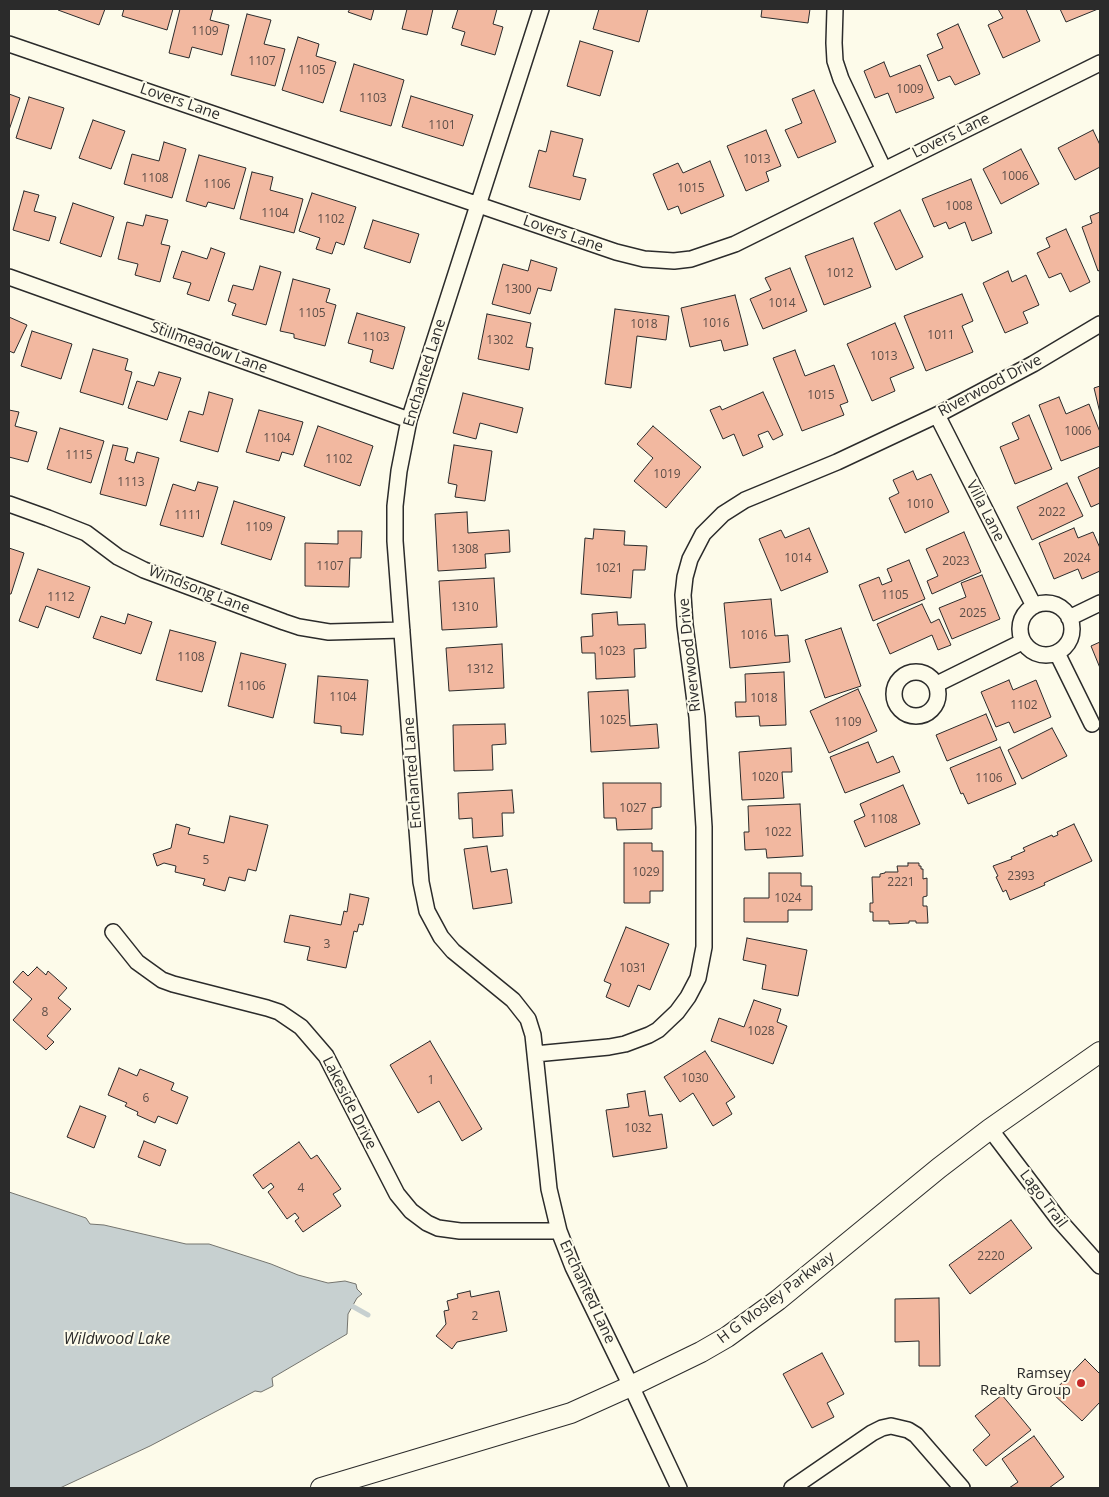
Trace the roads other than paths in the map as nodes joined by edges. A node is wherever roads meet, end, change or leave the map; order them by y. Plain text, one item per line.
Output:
1 (540, 9) edge
2 (835, 9) edge
3 (9, 44) edge
4 (1100, 63) edge
5 (884, 170) junction
6 (478, 204) junction
7 (9, 277) edge
8 (1100, 324) edge
9 (937, 415) junction
10 (410, 420) junction
11 (9, 504) edge
12 (1100, 603) edge
13 (1034, 606) junction
14 (1069, 618) junction
15 (402, 630) junction
16 (1022, 642) junction
17 (1057, 653) junction
18 (936, 684) dead end
19 (1092, 724) dead end
20 (113, 932) dead end
21 (1100, 1052) edge
22 (535, 1054) junction
23 (990, 1128) junction
24 (559, 1231) junction
25 (1100, 1266) edge
26 (632, 1386) junction
27 (321, 1488) edge
28 (679, 1488) edge
29 (792, 1488) edge
30 (962, 1488) edge

1 - 6 street, Enchanted Lane
2 - 5 street
3 - 6 street, Lovers Lane
4 - 5 street, Lovers Lane
5 - 6 street, Lovers Lane
6 - 10 street, Enchanted Lane
7 - 10 street, Stillmeadow Lane
8 - 9 street, Riverwood Drive
9 - 13 street, Villa Lane
9 - 22 street, Riverwood Drive
10 - 15 street, Enchanted Lane
11 - 15 street, Windsong Lane
12 - 14 street
13 - 14 street
13 - 16 street
14 - 17 street
15 - 22 street, Enchanted Lane
16 - 17 street
16 - 18 street
17 - 19 street
20 - 24 street, Lakeside Drive
21 - 23 main road, H G Mosley Parkway
22 - 24 street, Enchanted Lane
23 - 25 street, Lago Trail
23 - 26 main road, H G Mosley Parkway
24 - 26 street, Enchanted Lane
26 - 27 main road, H G Mosley Parkway
26 - 28 street, Enchanted Lane
29 - 30 street

